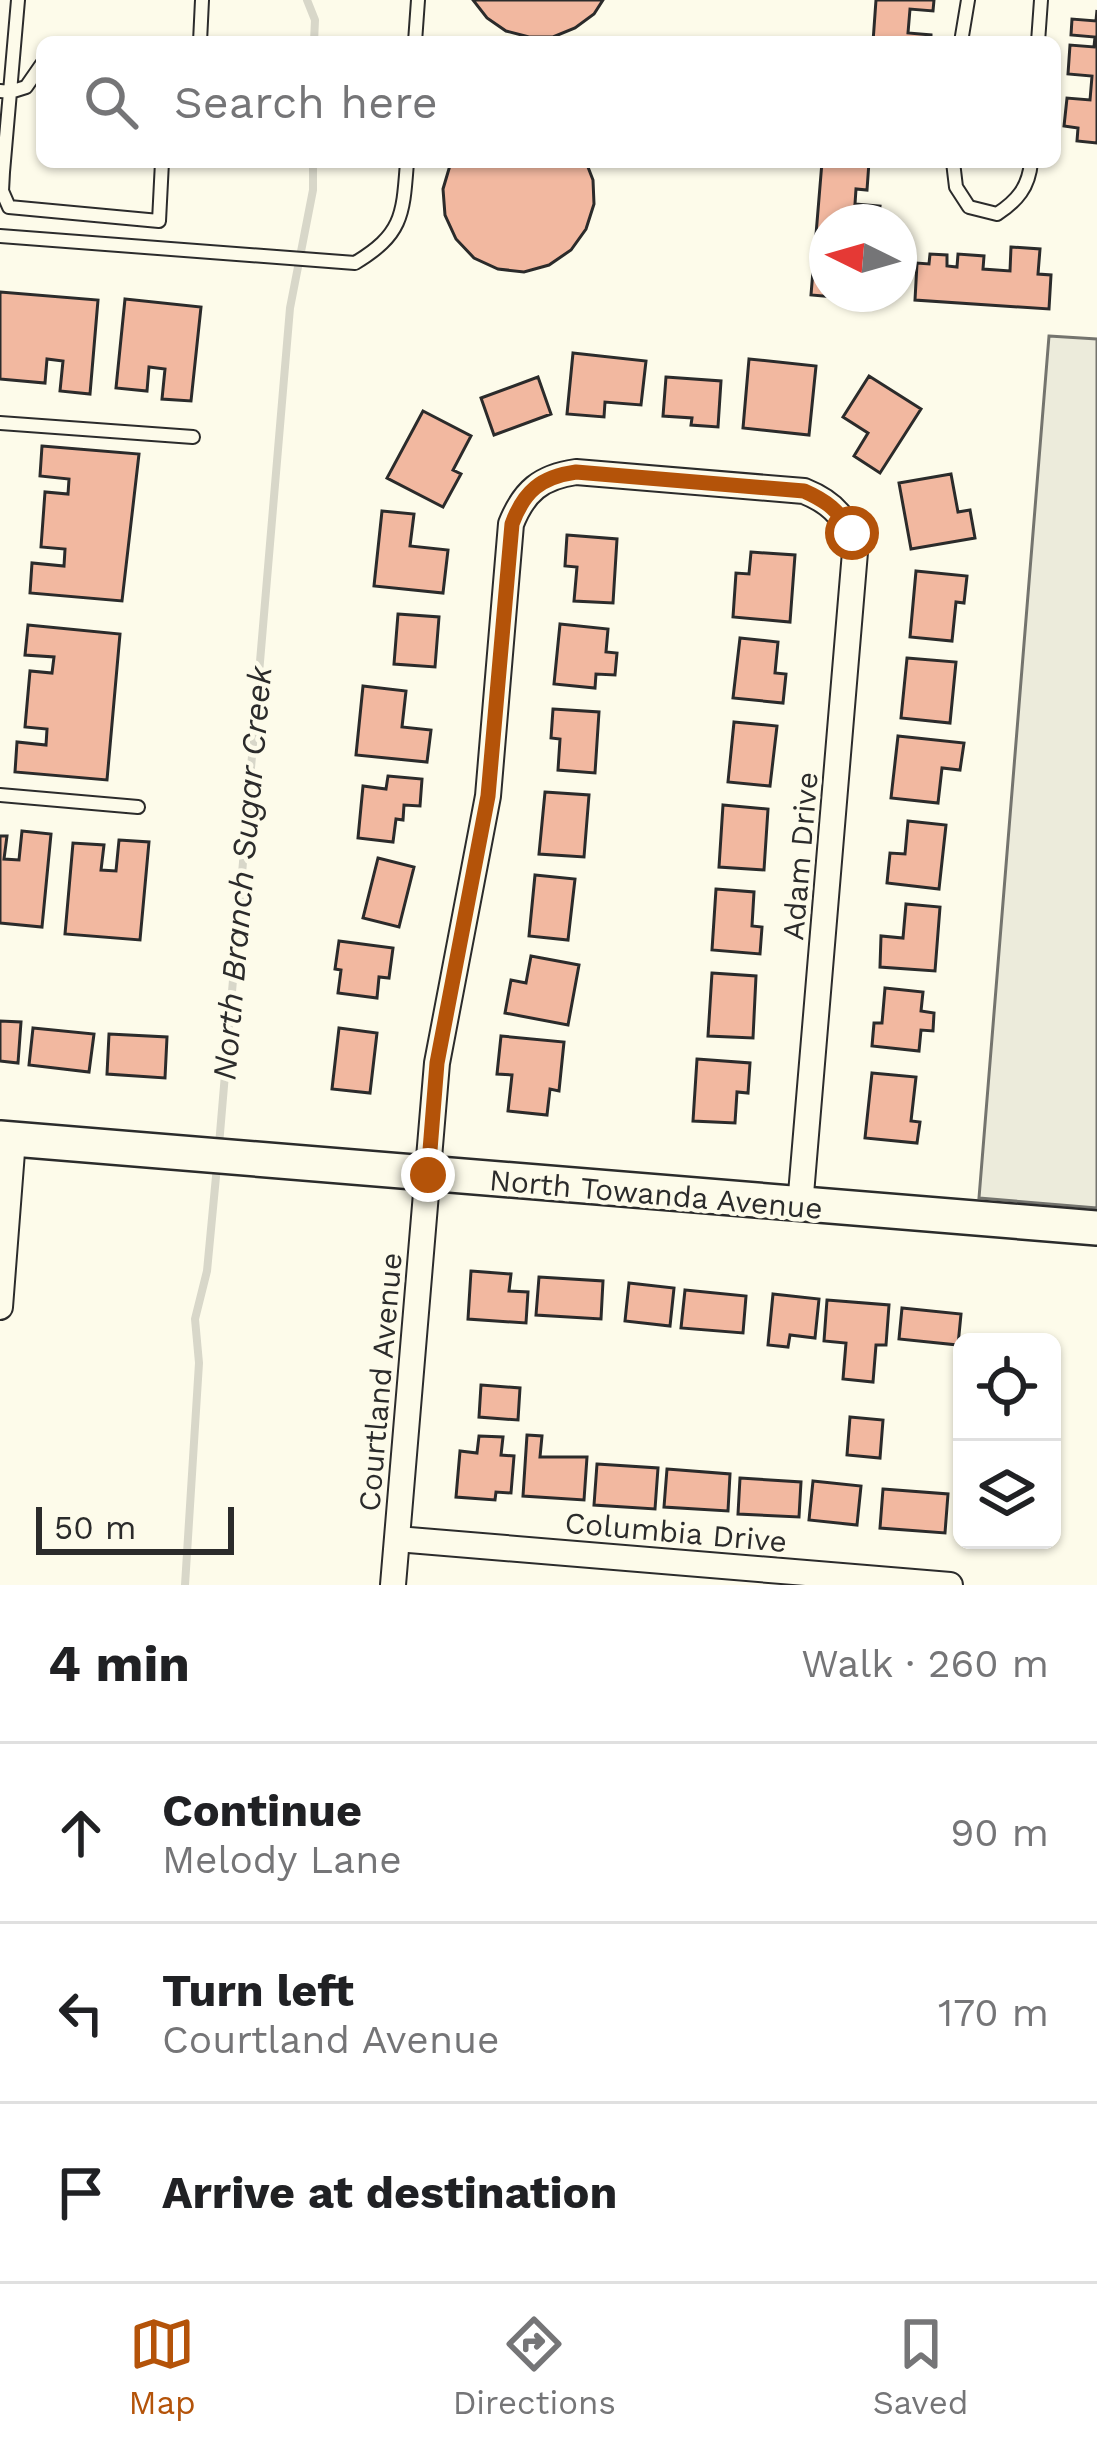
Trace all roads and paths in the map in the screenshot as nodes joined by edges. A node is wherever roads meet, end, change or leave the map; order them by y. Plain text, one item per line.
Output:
1 (18, 0) edge
2 (202, 0) edge
3 (418, 0) edge
4 (968, 0) edge
5 (1041, 0) edge
6 (200, 36) edge
7 (415, 36) edge
8 (962, 36) edge
9 (1038, 36) edge
10 (36, 73) edge
11 (5, 92) edge
12 (162, 168) edge
13 (406, 168) edge
14 (954, 168) edge
15 (1030, 168) edge
16 (2, 172) edge
17 (0, 236) edge
18 (0, 423) edge
19 (193, 437) dead end
20 (841, 514) joint
21 (0, 795) edge
22 (137, 807) dead end
23 (6, 1138) edge
24 (428, 1175) junction
25 (800, 1206) junction
26 (1097, 1228) edge
27 (0, 1307) edge
28 (397, 1539) junction
29 (393, 1585) edge
30 (950, 1585) edge

1 - 11 lane
2 - 6 lane
3 - 7 lane
4 - 8 lane
5 - 9 lane
10 - 11 lane
11 - 16 lane
12 - 16 lane
13 - 17 lane
14 - 15 lane
18 - 19 lane
20 - 24 street, Courtland Avenue
20 - 25 street, Adam Drive
21 - 22 lane
23 - 24 main road, North Towanda Avenue
23 - 27 street
24 - 25 main road, North Towanda Avenue
24 - 28 street, Courtland Avenue
25 - 26 main road, North Towanda Avenue
28 - 29 street, Courtland Avenue
28 - 30 street, Columbia Drive

